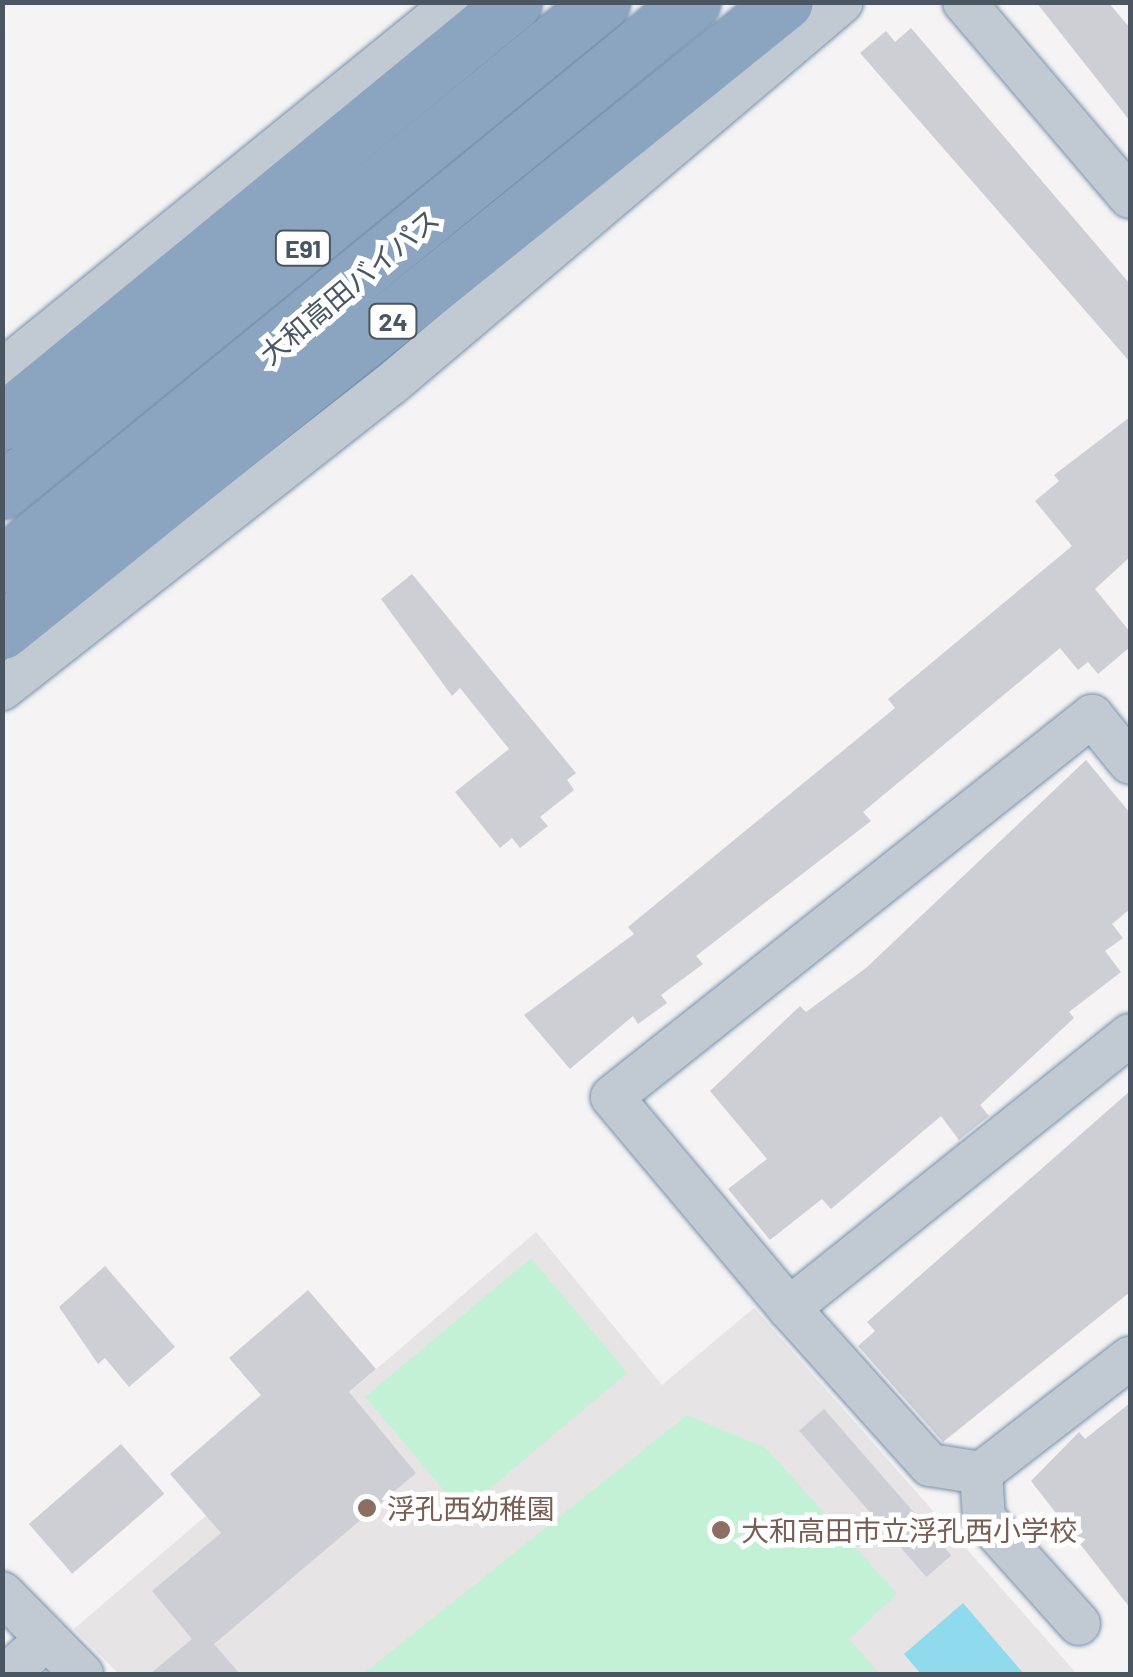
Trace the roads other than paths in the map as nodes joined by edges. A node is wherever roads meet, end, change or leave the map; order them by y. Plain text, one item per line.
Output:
1 (456, 2) edge
2 (514, 2) edge
3 (602, 2) edge
4 (692, 2) edge
5 (842, 2) edge
6 (964, 2) edge
7 (782, 4) edge
8 (1130, 197) edge
9 (2, 371) edge
10 (2, 422) edge
11 (2, 491) edge
12 (2, 566) edge
13 (2, 631) edge
14 (2, 689) edge
15 (1130, 763) edge
16 (1130, 1035) edge
17 (789, 1308) junction
18 (1130, 1358) edge
19 (981, 1473) junction
20 (2, 1592) edge
21 (1080, 1624) dead end
22 (46, 1640) junction
23 (7, 1674) edge
24 (82, 1674) edge

1 - 9 street
2 - 10 highway
3 - 11 highway, 大和高田バイパス / E91
4 - 12 highway, 大和高田バイパス / E91
5 - 14 street
6 - 8 street
7 - 13 highway, 24
15 - 17 street
16 - 17 street
17 - 19 street
18 - 19 street
19 - 21 street
20 - 22 street
22 - 23 street
22 - 24 street

